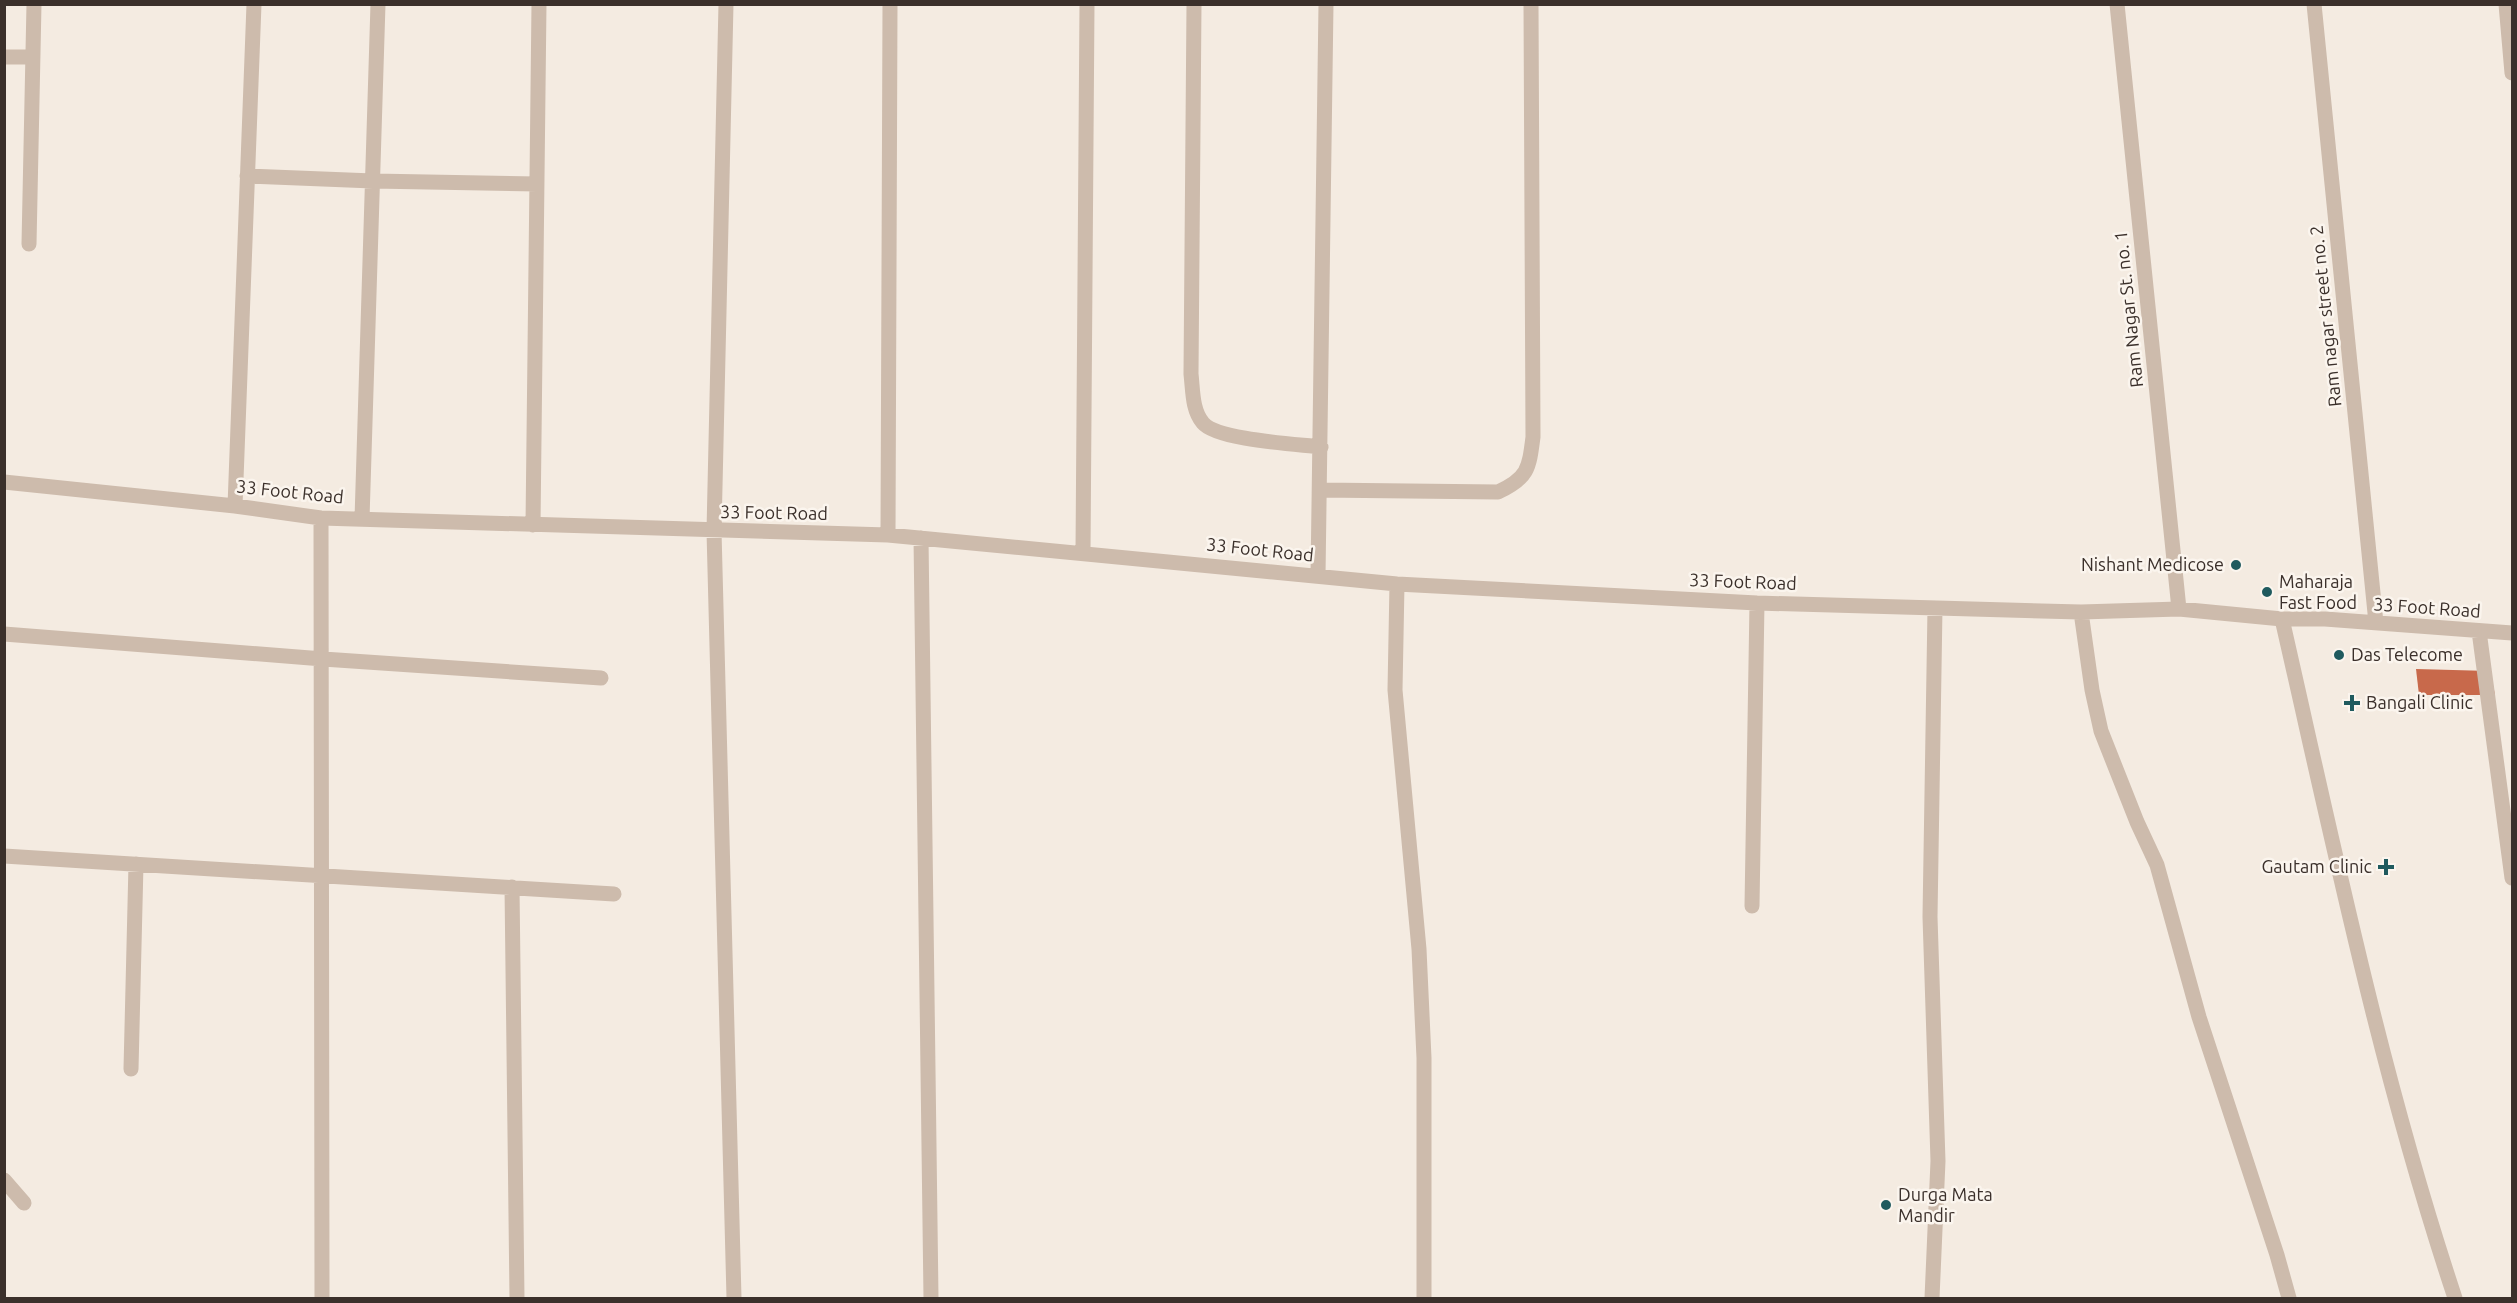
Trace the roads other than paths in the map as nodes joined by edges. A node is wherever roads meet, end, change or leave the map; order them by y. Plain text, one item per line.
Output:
1 (34, 4) edge
2 (254, 4) edge
3 (378, 4) edge
4 (540, 4) edge
5 (726, 4) edge
6 (890, 4) edge
7 (1088, 4) edge
8 (1194, 4) edge
9 (1326, 4) edge
10 (1531, 4) edge
11 (2117, 4) edge
12 (2314, 4) edge
13 (2506, 4) edge
14 (4, 57) edge
15 (33, 57) junction
16 (2512, 73) edge
17 (247, 176) junction
18 (373, 181) junction
19 (537, 184) junction
20 (29, 244) dead end
21 (1321, 447) junction
22 (4, 482) edge
23 (1320, 490) junction
24 (235, 506) junction
25 (321, 518) junction
26 (362, 519) junction
27 (533, 525) junction
28 (714, 531) junction
29 (888, 535) junction
30 (921, 538) junction
31 (1083, 552) junction
32 (1318, 576) junction
33 (1397, 584) junction
34 (1757, 603) junction
35 (1935, 608) junction
36 (2179, 609) junction
37 (2081, 612) junction
38 (2282, 619) junction
39 (2376, 623) junction
40 (2479, 631) junction
41 (2512, 633) edge
42 (4, 634) edge
43 (322, 659) junction
44 (601, 678) dead end
45 (4, 856) edge
46 (136, 864) junction
47 (322, 875) junction
48 (2512, 878) edge
49 (512, 887) junction
50 (614, 894) dead end
51 (1752, 906) dead end
52 (131, 1069) dead end
53 (4, 1180) edge
54 (24, 1203) dead end
55 (322, 1299) edge
56 (517, 1299) edge
57 (734, 1299) edge
58 (931, 1299) edge
59 (1424, 1299) edge
60 (1932, 1299) edge
61 (2289, 1299) edge
62 (2455, 1299) edge

1 - 15 street
2 - 17 street
3 - 18 street
4 - 19 street
5 - 28 street
6 - 29 street
7 - 31 street
8 - 21 street
9 - 21 street
10 - 23 street
11 - 36 street, Ram Nagar St. no. 1
12 - 39 street, Ram nagar street no. 2
13 - 16 street
14 - 15 street
15 - 20 street
17 - 18 street
17 - 24 street
18 - 19 street
18 - 26 street
19 - 27 street
21 - 23 street
22 - 24 street, 33 Foot Road
23 - 32 street
24 - 25 street, 33 Foot Road
25 - 26 street, 33 Foot Road
25 - 43 street
26 - 27 street, 33 Foot Road
27 - 28 street, 33 Foot Road
28 - 29 street, 33 Foot Road
28 - 57 street
29 - 30 street, 33 Foot Road
30 - 31 street, 33 Foot Road
30 - 58 street
31 - 32 street, 33 Foot Road
32 - 33 street, 33 Foot Road
33 - 34 street, 33 Foot Road
33 - 59 street
34 - 35 street, 33 Foot Road
34 - 51 street
35 - 37 street, 33 Foot Road
35 - 60 street
36 - 37 street, 33 Foot Road
36 - 38 street, 33 Foot Road
37 - 61 street
38 - 39 street, 33 Foot Road
38 - 62 street
39 - 40 street, 33 Foot Road
40 - 41 street, 33 Foot Road
40 - 48 street
42 - 43 street
43 - 44 street
43 - 47 street
45 - 46 street
46 - 47 street
46 - 52 street
47 - 49 street
47 - 55 street
49 - 50 street
49 - 56 street
53 - 54 street

